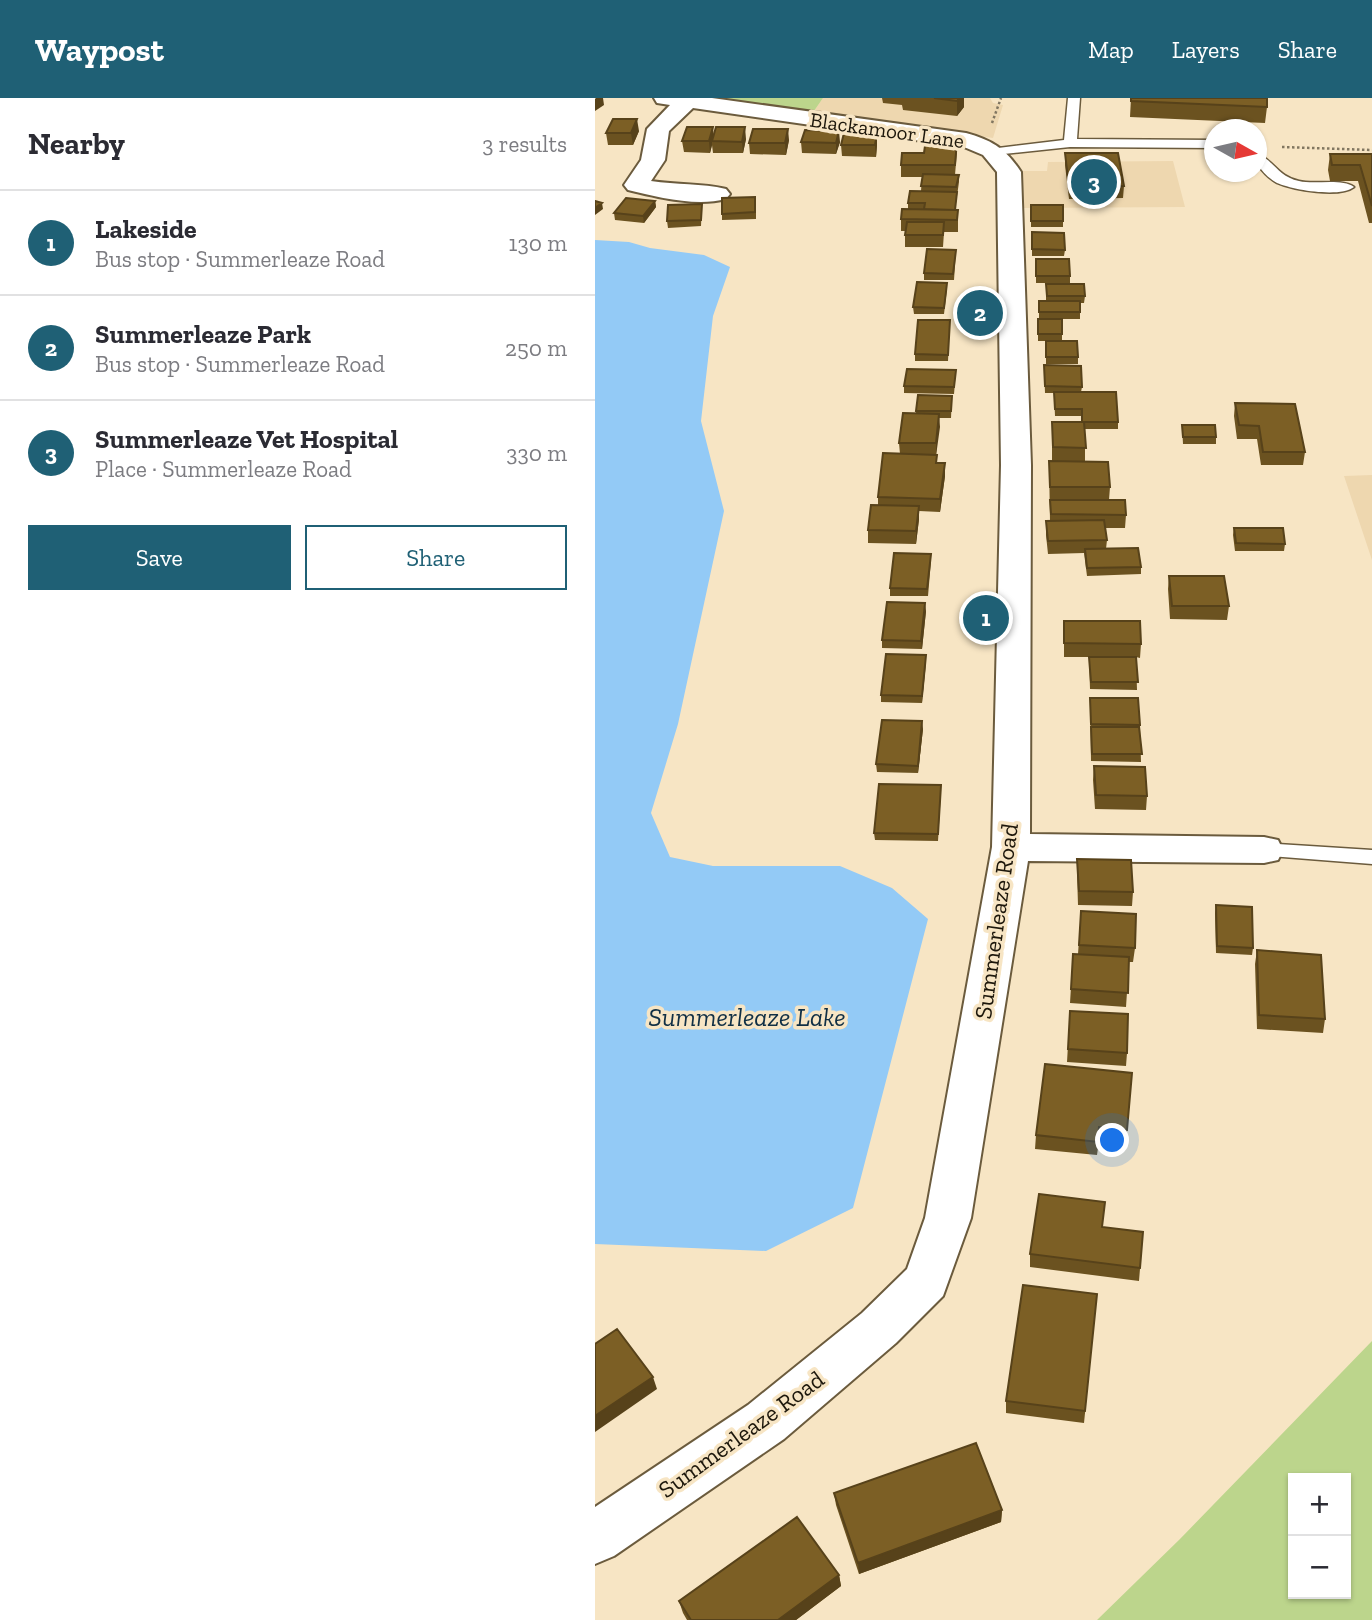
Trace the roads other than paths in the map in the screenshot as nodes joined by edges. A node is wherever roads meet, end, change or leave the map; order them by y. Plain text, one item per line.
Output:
1 (1074, 98) edge
2 (676, 100) edge
3 (1070, 143) junction
4 (1204, 144) edge
5 (991, 148) junction
6 (1267, 169) edge
7 (1347, 187) edge
8 (718, 194) dead end
9 (1011, 847) junction
10 (1264, 850) joint
11 (1372, 857) edge
12 (595, 1538) edge

1 - 3 lane
2 - 5 street, Blackamoor Lane
2 - 8 street
3 - 4 lane
3 - 5 lane
5 - 9 street, Summerleaze Road
6 - 7 lane
9 - 10 street
9 - 12 street, Summerleaze Road
10 - 11 lane

